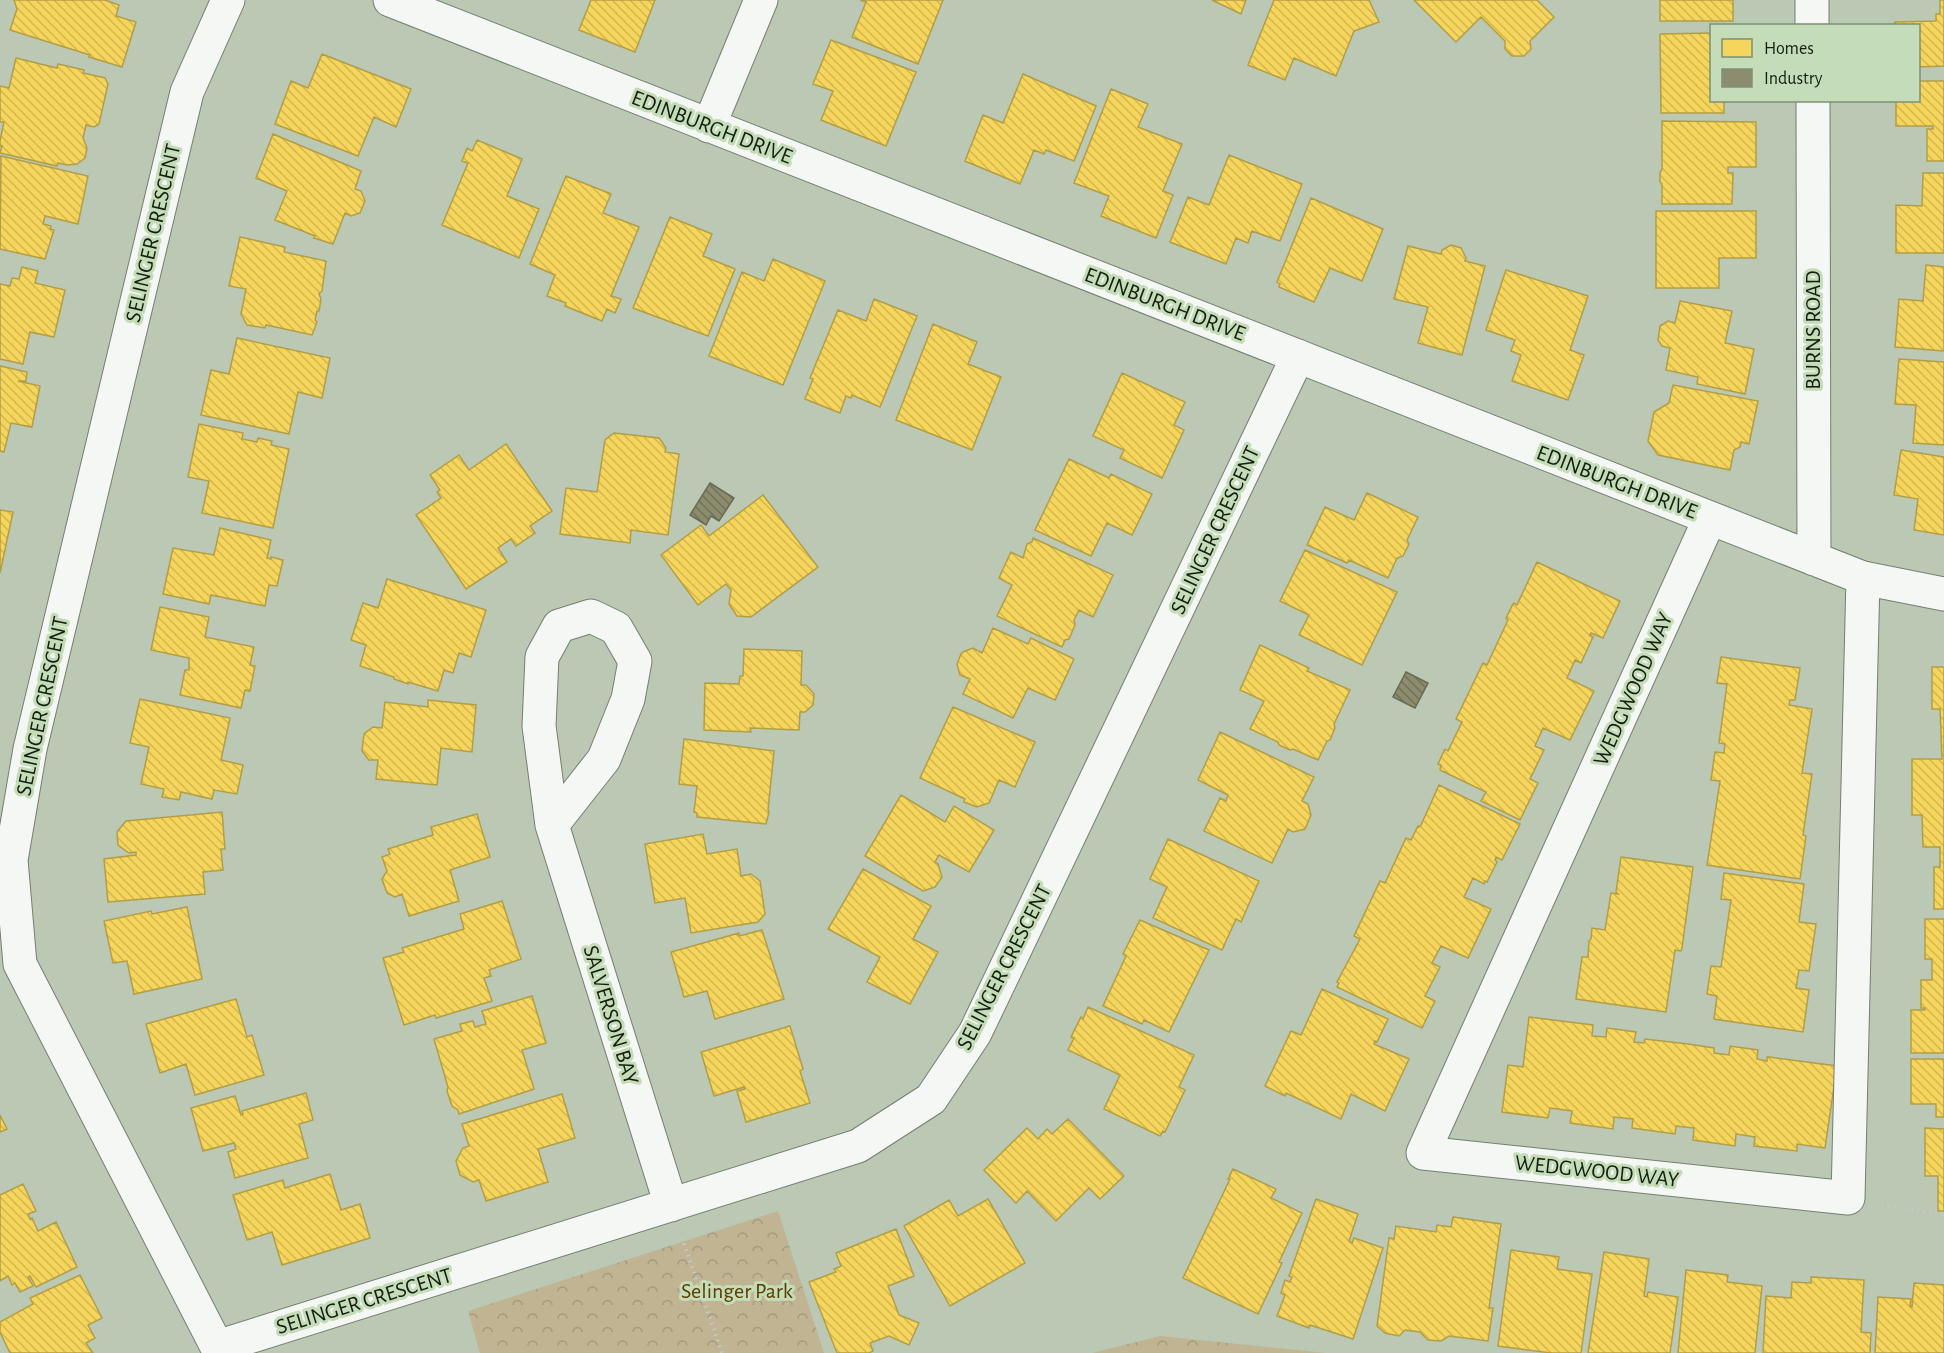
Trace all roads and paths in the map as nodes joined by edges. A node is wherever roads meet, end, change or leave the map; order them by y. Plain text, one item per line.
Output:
1 (228, 0) edge
2 (390, 0) edge
3 (761, 0) edge
4 (1812, 0) edge
5 (1812, 24) edge
6 (1813, 102) edge
7 (709, 126) junction
8 (1298, 356) junction
9 (1710, 518) junction
10 (1814, 559) junction
11 (1863, 578) junction
12 (1944, 594) edge
13 (552, 825) junction
14 (1848, 1198) junction
15 (670, 1205) junction
16 (1944, 1215) edge
17 (722, 1353) edge

1 - 15 street, SELINGER CRESCENT
2 - 7 street, EDINBURGH DRIVE
3 - 7 street
4 - 5 street
6 - 10 street, BURNS ROAD
7 - 8 street, EDINBURGH DRIVE
8 - 9 street, EDINBURGH DRIVE
8 - 15 street, SELINGER CRESCENT
9 - 10 street, EDINBURGH DRIVE
9 - 14 street, WEDGWOOD WAY
10 - 11 street, EDINBURGH DRIVE
11 - 12 street, EDINBURGH DRIVE
11 - 14 street
13 - 13 street, SALVERSON BAY
13 - 15 street, SALVERSON BAY
14 - 16 path
15 - 17 path

